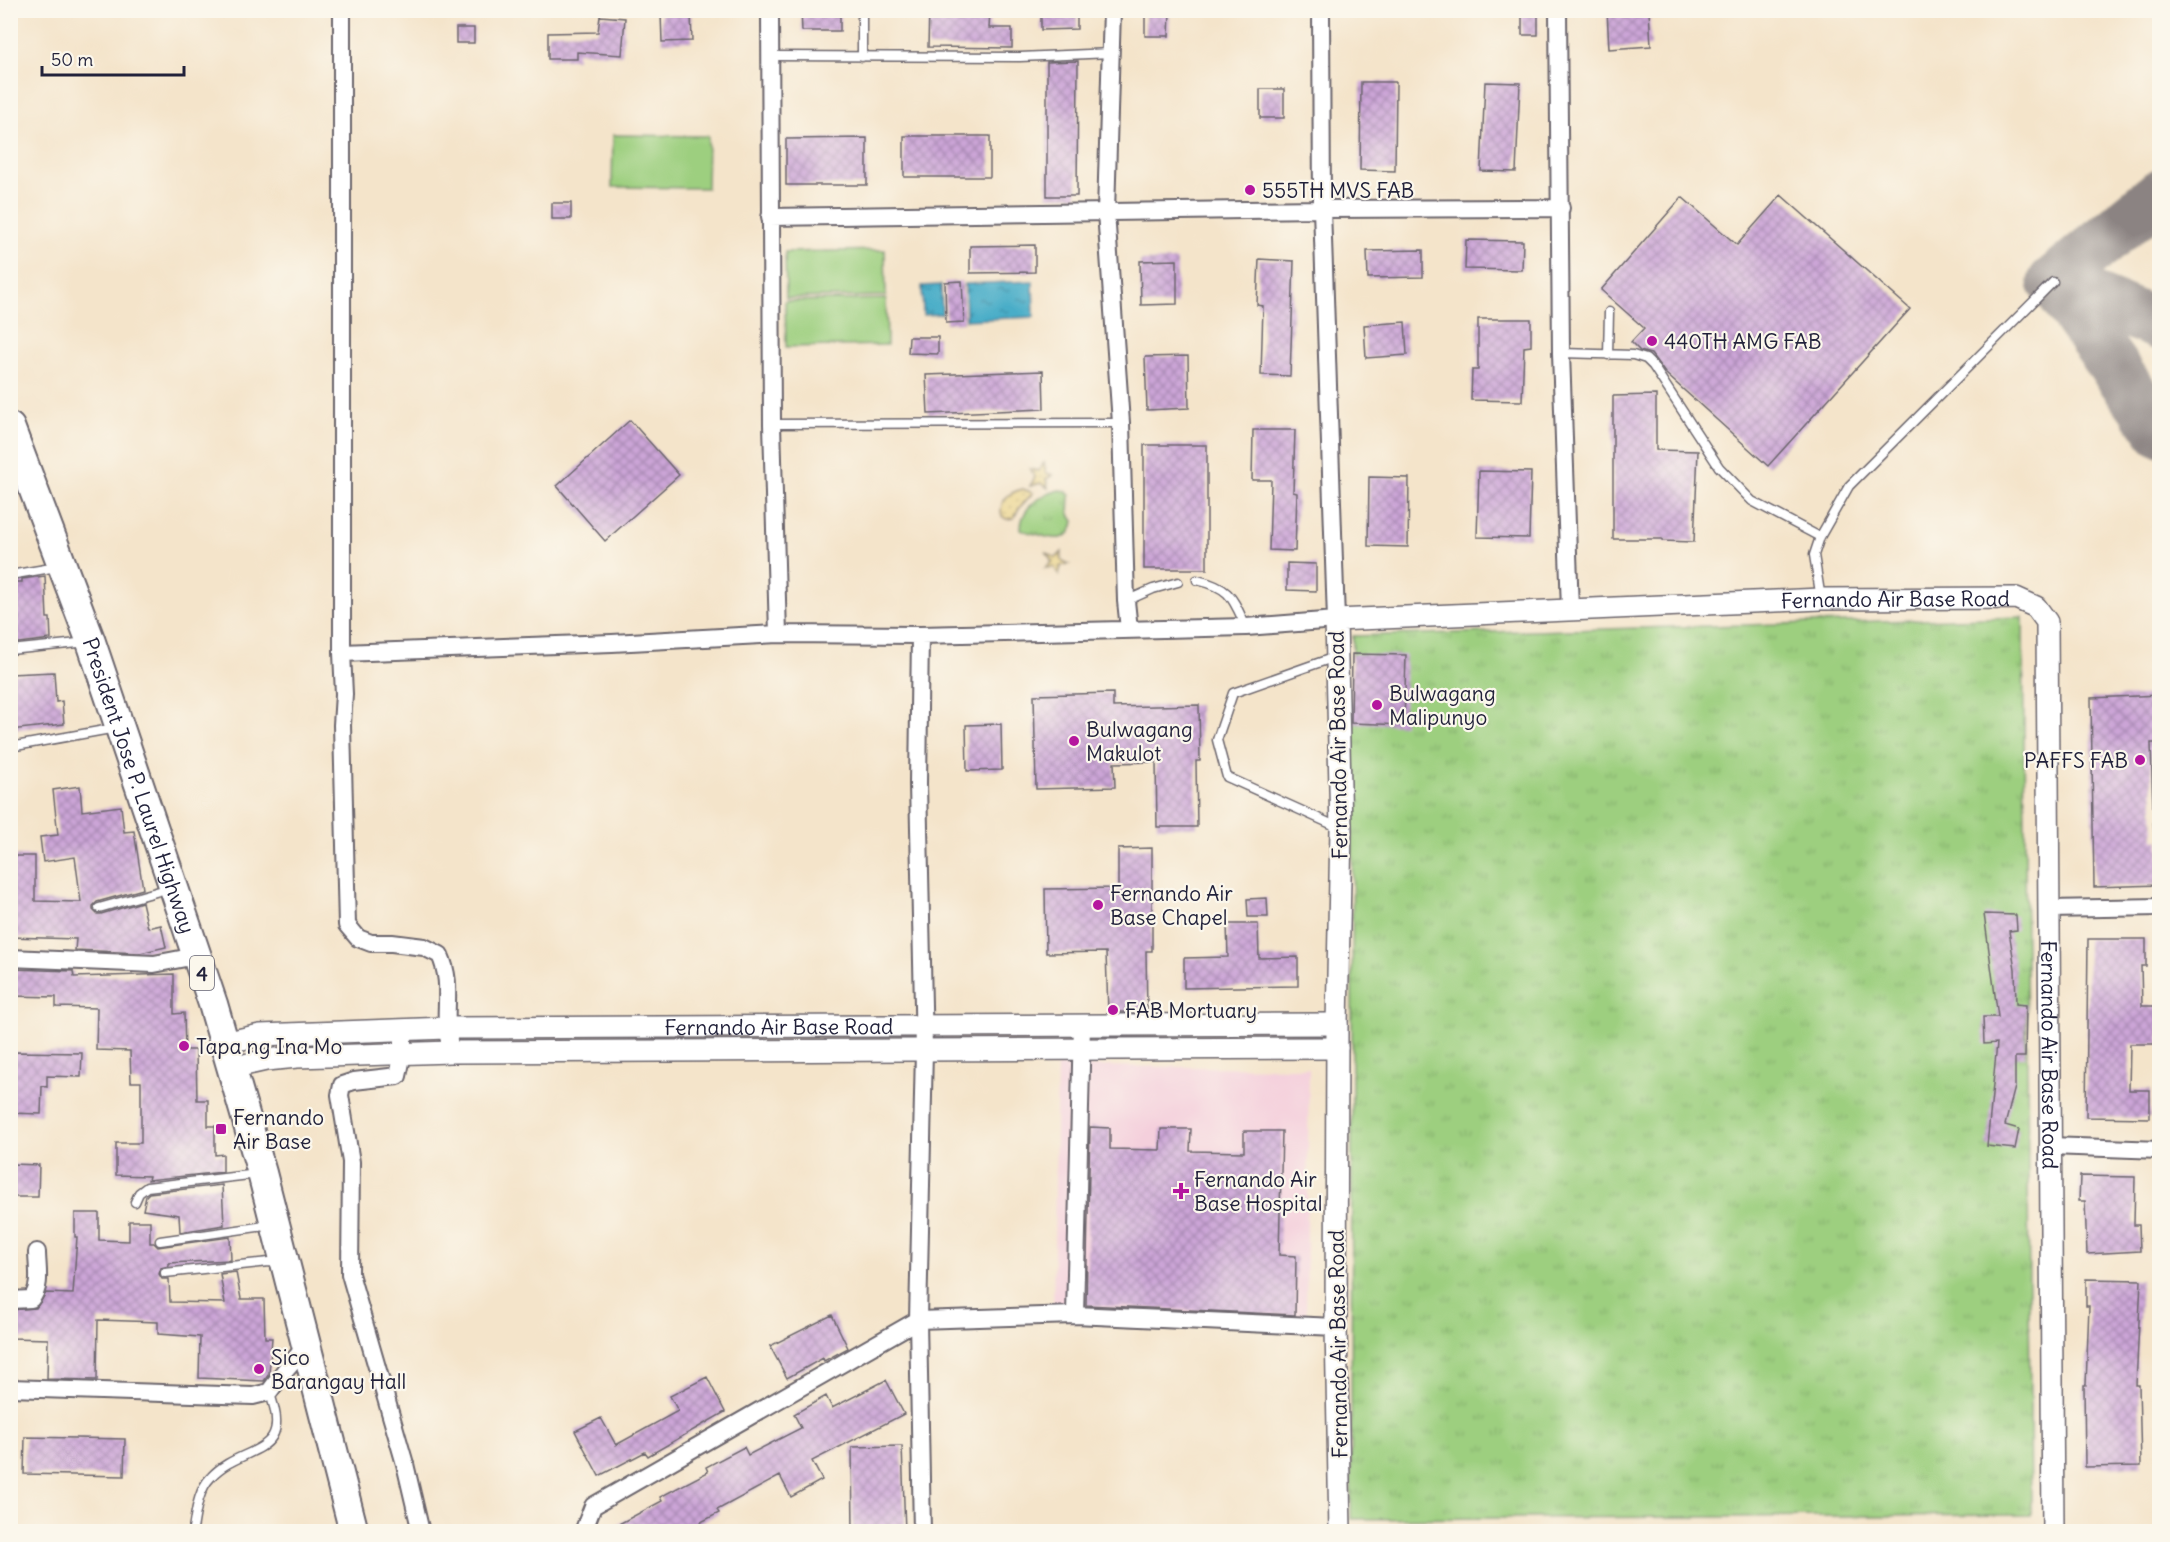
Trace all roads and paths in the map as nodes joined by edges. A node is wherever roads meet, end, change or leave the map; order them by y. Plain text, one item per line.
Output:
1 (342, 10) edge
2 (770, 10) edge
3 (862, 10) edge
4 (1112, 10) edge
5 (1321, 10) edge
6 (1558, 10) edge
7 (1111, 53) junction
8 (771, 56) junction
9 (862, 57) junction
10 (1561, 208) junction
11 (1322, 209) junction
12 (1106, 212) junction
13 (770, 217) junction
14 (2053, 282) dead end
15 (1609, 312) dead end
16 (1562, 353) junction
17 (1608, 355) junction
18 (1121, 423) junction
19 (772, 424) junction
20 (11, 432) edge
21 (1820, 537) junction
22 (61, 567) junction
23 (10, 575) edge
24 (1197, 580) dead end
25 (1178, 582) dead end
26 (1821, 599) junction
27 (1126, 601) junction
28 (1570, 610) junction
29 (1336, 620) junction
30 (1246, 627) junction
31 (1129, 628) junction
32 (778, 634) junction
33 (920, 635) junction
34 (91, 642) junction
35 (10, 650) edge
36 (342, 652) junction
37 (1335, 657) junction
38 (118, 728) junction
39 (10, 747) edge
40 (1341, 829) junction
41 (172, 887) junction
42 (2160, 907) edge
43 (99, 908) dead end
44 (2048, 909) junction
45 (196, 957) junction
46 (10, 958) edge
47 (1082, 1024) junction
48 (1257, 1024) junction
49 (1337, 1024) junction
50 (923, 1025) junction
51 (634, 1027) junction
52 (671, 1027) junction
53 (447, 1028) junction
54 (403, 1031) junction
55 (333, 1032) junction
56 (359, 1032) junction
57 (1258, 1048) junction
58 (1337, 1048) junction
59 (1083, 1049) junction
60 (924, 1050) junction
61 (632, 1051) junction
62 (668, 1051) junction
63 (451, 1052) junction
64 (403, 1053) junction
65 (228, 1055) junction
66 (359, 1056) junction
67 (336, 1057) junction
68 (2050, 1146) junction
69 (2160, 1150) edge
70 (262, 1173) junction
71 (135, 1202) dead end
72 (274, 1225) junction
73 (160, 1241) dead end
74 (37, 1252) dead end
75 (285, 1264) junction
76 (165, 1273) dead end
77 (10, 1300) edge
78 (1075, 1315) junction
79 (918, 1320) junction
80 (1336, 1326) junction
81 (306, 1346) junction
82 (10, 1388) edge
83 (269, 1392) junction
84 (193, 1529) dead end
85 (354, 1532) edge
86 (421, 1532) edge
87 (583, 1532) edge
88 (922, 1532) edge
89 (1340, 1532) edge
90 (2053, 1532) edge

1 - 36 street
2 - 8 street
3 - 9 lane
4 - 7 street
5 - 11 street
6 - 10 street
7 - 9 lane
7 - 12 street
8 - 9 lane
8 - 13 street
10 - 11 street
10 - 16 street
11 - 12 street
11 - 29 street
12 - 13 street
12 - 18 street
13 - 19 street
14 - 21 lane
15 - 17 lane
16 - 17 lane
16 - 28 street
17 - 21 lane
18 - 19 lane
18 - 27 street
19 - 32 street
20 - 22 highway, President Jose P. Laurel Highway / 4
21 - 26 lane
22 - 23 lane
22 - 34 highway, President Jose P. Laurel Highway / 4
24 - 30 lane
25 - 27 lane
26 - 28 street, Fernando Air Base Road
26 - 44 street, Fernando Air Base Road
27 - 31 street
28 - 29 street, Fernando Air Base Road
29 - 30 street
29 - 37 street, Fernando Air Base Road
30 - 31 street
31 - 33 street
32 - 33 street
32 - 36 street
33 - 50 street
34 - 35 lane
34 - 38 highway, President Jose P. Laurel Highway / 4
36 - 53 street
37 - 40 street, Fernando Air Base Road
37 - 40 lane
38 - 39 lane
38 - 41 highway, President Jose P. Laurel Highway / 4
40 - 49 street, Fernando Air Base Road
41 - 43 lane
41 - 45 highway, President Jose P. Laurel Highway / 4
42 - 44 street
44 - 68 street, Fernando Air Base Road
45 - 46 street
45 - 65 highway, President Jose P. Laurel Highway / 4
47 - 48 street, Fernando Air Base Road
47 - 50 street, Fernando Air Base Road
47 - 59 street
48 - 49 street, Fernando Air Base Road
48 - 57 street
49 - 58 street, Fernando Air Base Road
50 - 52 street, Fernando Air Base Road
50 - 60 street
51 - 52 street, Fernando Air Base Road
51 - 53 street, Fernando Air Base Road
51 - 61 street
52 - 62 street
53 - 54 street, Fernando Air Base Road
53 - 63 street
54 - 56 street, Fernando Air Base Road
54 - 64 street
55 - 56 street, Fernando Air Base Road
55 - 65 street, Fernando Air Base Road
55 - 67 street
56 - 66 street
57 - 58 street, Fernando Air Base Road
57 - 59 street, Fernando Air Base Road
58 - 80 street, Fernando Air Base Road
59 - 60 street, Fernando Air Base Road
59 - 78 street
60 - 62 street, Fernando Air Base Road
60 - 79 street
61 - 62 street, Fernando Air Base Road
61 - 63 street, Fernando Air Base Road
63 - 64 street, Fernando Air Base Road
64 - 66 street, Fernando Air Base Road
64 - 86 street
65 - 67 street, Fernando Air Base Road
65 - 70 highway, President Jose P. Laurel Highway / 4
66 - 67 street, Fernando Air Base Road
68 - 69 street
68 - 90 street, Fernando Air Base Road
70 - 71 lane
70 - 72 highway, President Jose P. Laurel Highway / 4
72 - 73 lane
72 - 75 highway, President Jose P. Laurel Highway / 4
74 - 77 street
75 - 76 lane
75 - 81 highway, President Jose P. Laurel Highway / 4
78 - 79 street
78 - 80 street
79 - 87 street
79 - 88 street
80 - 89 street, Fernando Air Base Road
81 - 83 street
81 - 85 highway, President Jose P. Laurel Highway / 4
82 - 83 street
83 - 84 lane

